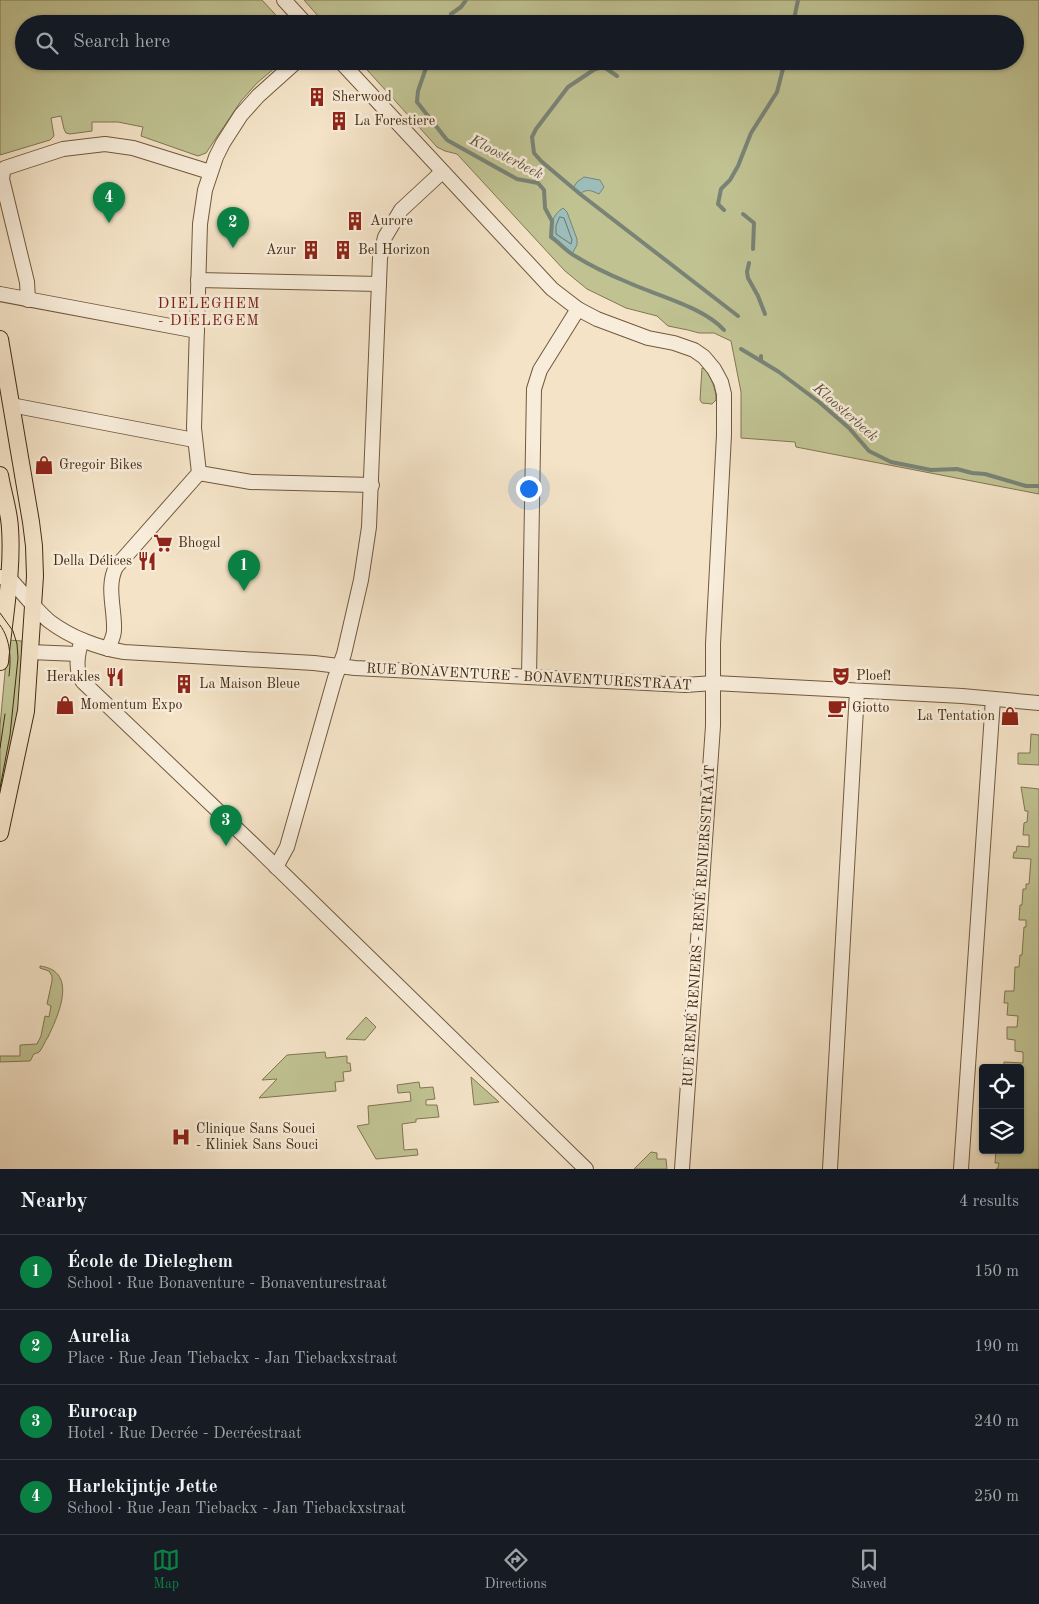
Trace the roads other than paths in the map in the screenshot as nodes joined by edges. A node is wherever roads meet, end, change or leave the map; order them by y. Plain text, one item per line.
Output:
1 (284, 0) edge
2 (298, 15) edge
3 (287, 70) edge
4 (348, 70) edge
5 (210, 172) junction
6 (442, 172) junction
7 (198, 280) junction
8 (379, 284) junction
9 (0, 294) edge
10 (28, 300) junction
11 (578, 310) junction
12 (197, 331) junction
13 (0, 339) edge
14 (11, 405) junction
15 (194, 440) junction
16 (199, 473) junction
17 (0, 475) edge
18 (372, 486) junction
19 (5, 578) edge
20 (33, 604) junction
21 (82, 640) junction
22 (108, 649) junction
23 (30, 652) junction
24 (78, 654) junction
25 (0, 662) edge
26 (340, 667) junction
27 (529, 677) junction
28 (714, 683) junction
29 (857, 691) junction
30 (993, 699) junction
31 (1039, 703) edge
32 (0, 833) edge
33 (276, 867) junction
34 (586, 1169) edge
35 (682, 1169) edge
36 (830, 1169) edge
37 (961, 1169) edge

1 - 2 street
3 - 5 street
4 - 6 street, RUE RENÉ RENIERS - RENÉ RENIERSSTRAAT
5 - 7 street
5 - 10 street
6 - 8 street
6 - 11 street, RUE RENÉ RENIERS - RENÉ RENIERSSTRAAT
7 - 8 street
7 - 12 street
8 - 18 street
9 - 10 street
10 - 12 street
11 - 27 street
11 - 28 street, RUE RENÉ RENIERS - RENÉ RENIERSSTRAAT
12 - 15 street
13 - 14 main road
14 - 15 street
14 - 20 main road
15 - 16 street
16 - 18 street
16 - 22 street
17 - 19 main road
18 - 26 street
19 - 20 street, RUE BONAVENTURE - BONAVENTURESTRAAT
19 - 25 main road
20 - 21 street, RUE BONAVENTURE - BONAVENTURESTRAAT
20 - 23 main road
21 - 22 street, RUE BONAVENTURE - BONAVENTURESTRAAT
21 - 24 street
22 - 26 street, RUE BONAVENTURE - BONAVENTURESTRAAT
23 - 24 street
23 - 32 main road
24 - 33 street
26 - 27 street, RUE BONAVENTURE - BONAVENTURESTRAAT
26 - 33 street
27 - 28 street, RUE BONAVENTURE - BONAVENTURESTRAAT
28 - 29 street, RUE BONAVENTURE - BONAVENTURESTRAAT
28 - 35 street, RUE RENÉ RENIERS - RENÉ RENIERSSTRAAT
29 - 30 street, RUE BONAVENTURE - BONAVENTURESTRAAT
29 - 36 street
30 - 31 street, RUE BONAVENTURE - BONAVENTURESTRAAT
30 - 37 street
33 - 34 street

